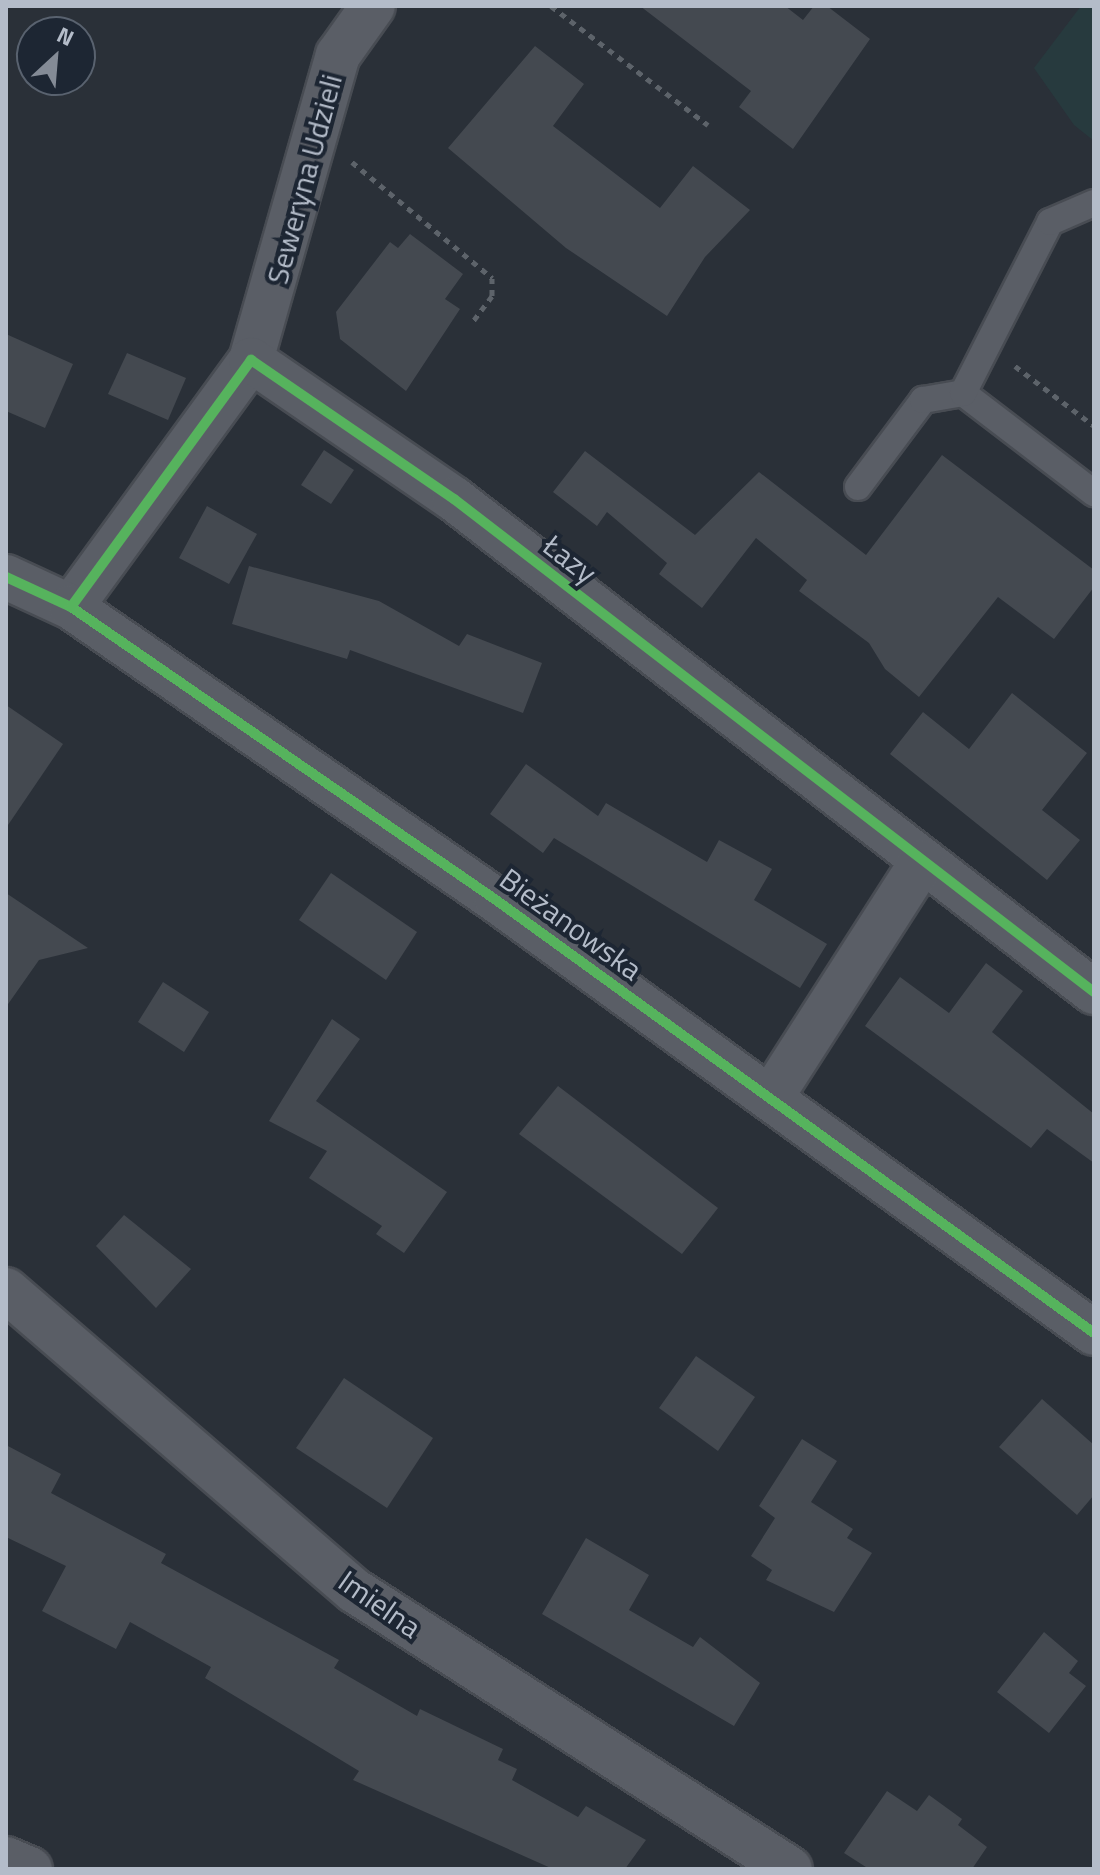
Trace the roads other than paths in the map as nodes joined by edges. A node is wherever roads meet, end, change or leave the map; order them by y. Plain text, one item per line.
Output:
1 (373, 6) edge
2 (1094, 203) edge
3 (251, 360) junction
4 (963, 393) junction
5 (858, 487) dead end
6 (1094, 493) edge
7 (6, 577) edge
8 (71, 607) junction
9 (922, 862) junction
10 (1094, 992) edge
11 (771, 1097) junction
12 (6, 1290) edge
13 (1094, 1333) edge
14 (6, 1859) edge
15 (30, 1869) edge
16 (790, 1869) edge

1 - 3 street, Seweryna Udzieli
2 - 4 lane
3 - 8 street
3 - 9 street, Łazy
4 - 5 lane
4 - 6 lane
7 - 8 street, Bieżanowska
8 - 11 street, Bieżanowska
9 - 10 street, Łazy
9 - 11 street
11 - 13 street, Bieżanowska
12 - 16 street, Imielna
14 - 15 street

